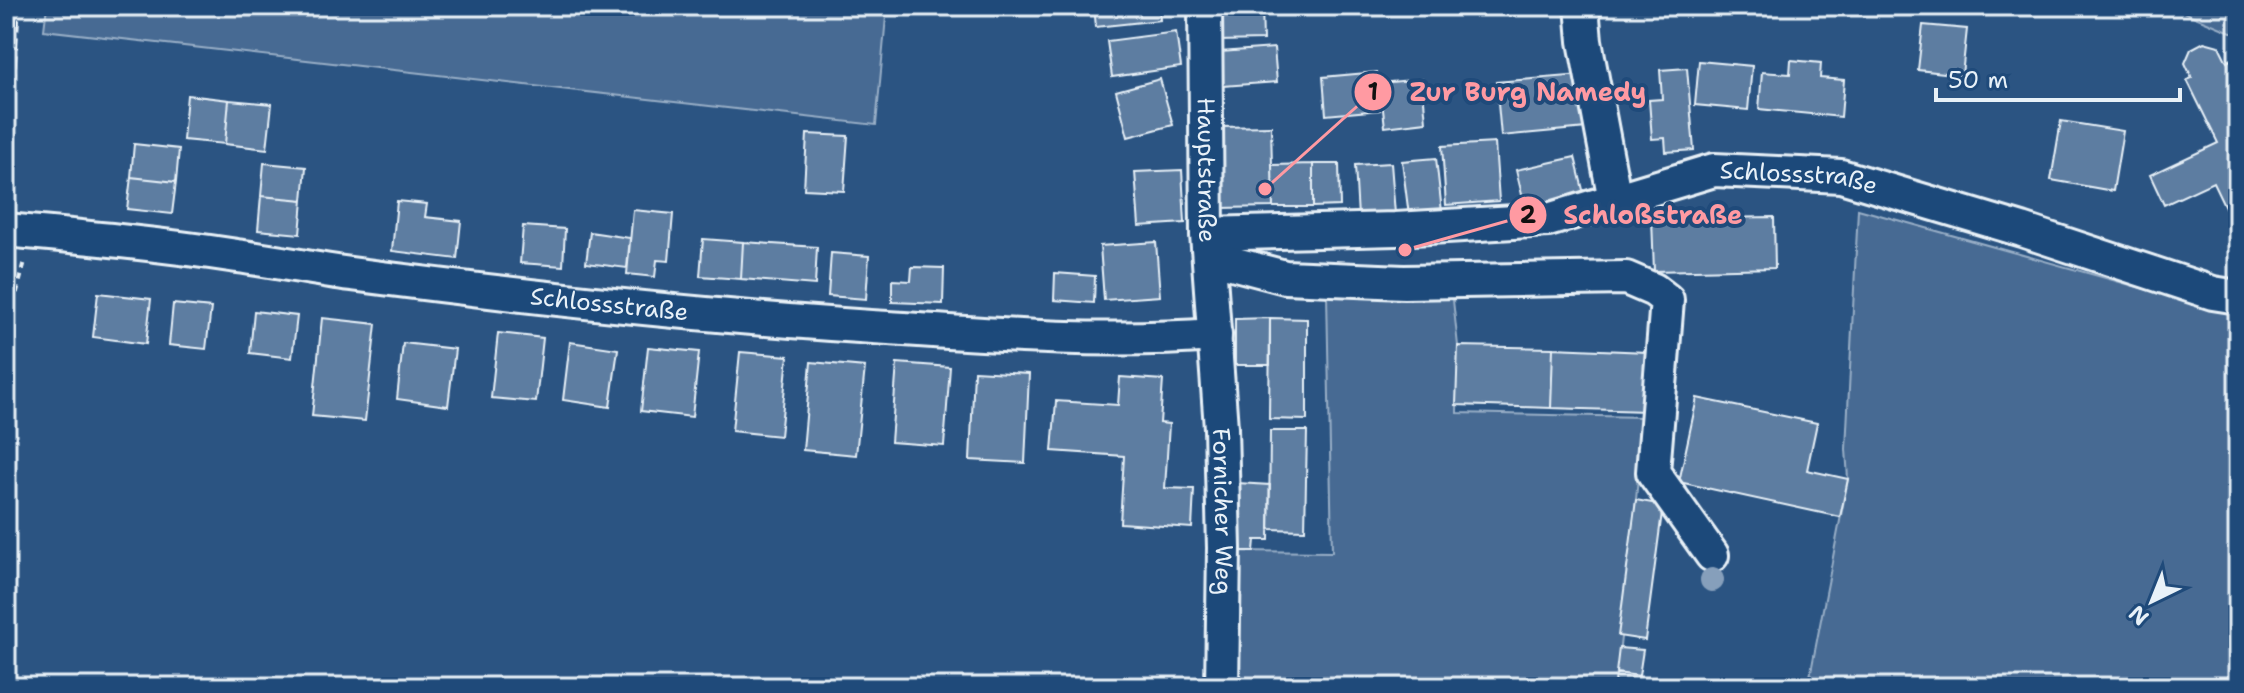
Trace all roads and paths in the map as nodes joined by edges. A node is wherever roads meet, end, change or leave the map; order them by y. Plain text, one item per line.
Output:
1 (1205, 6) edge
2 (1582, 6) edge
3 (1615, 200) junction
4 (19, 231) edge
5 (1208, 245) junction
6 (2238, 297) edge
7 (1215, 335) junction
8 (6, 364) edge
9 (1712, 555) dead end
10 (1222, 687) edge

1 - 5 street, Hauptstraße
2 - 3 street
3 - 5 street, Schlossstraße
3 - 6 street, Schlossstraße
4 - 7 street, Schlossstraße
4 - 8 path
5 - 7 street, Hauptstraße
5 - 9 street
7 - 10 street, Fornicher Weg

